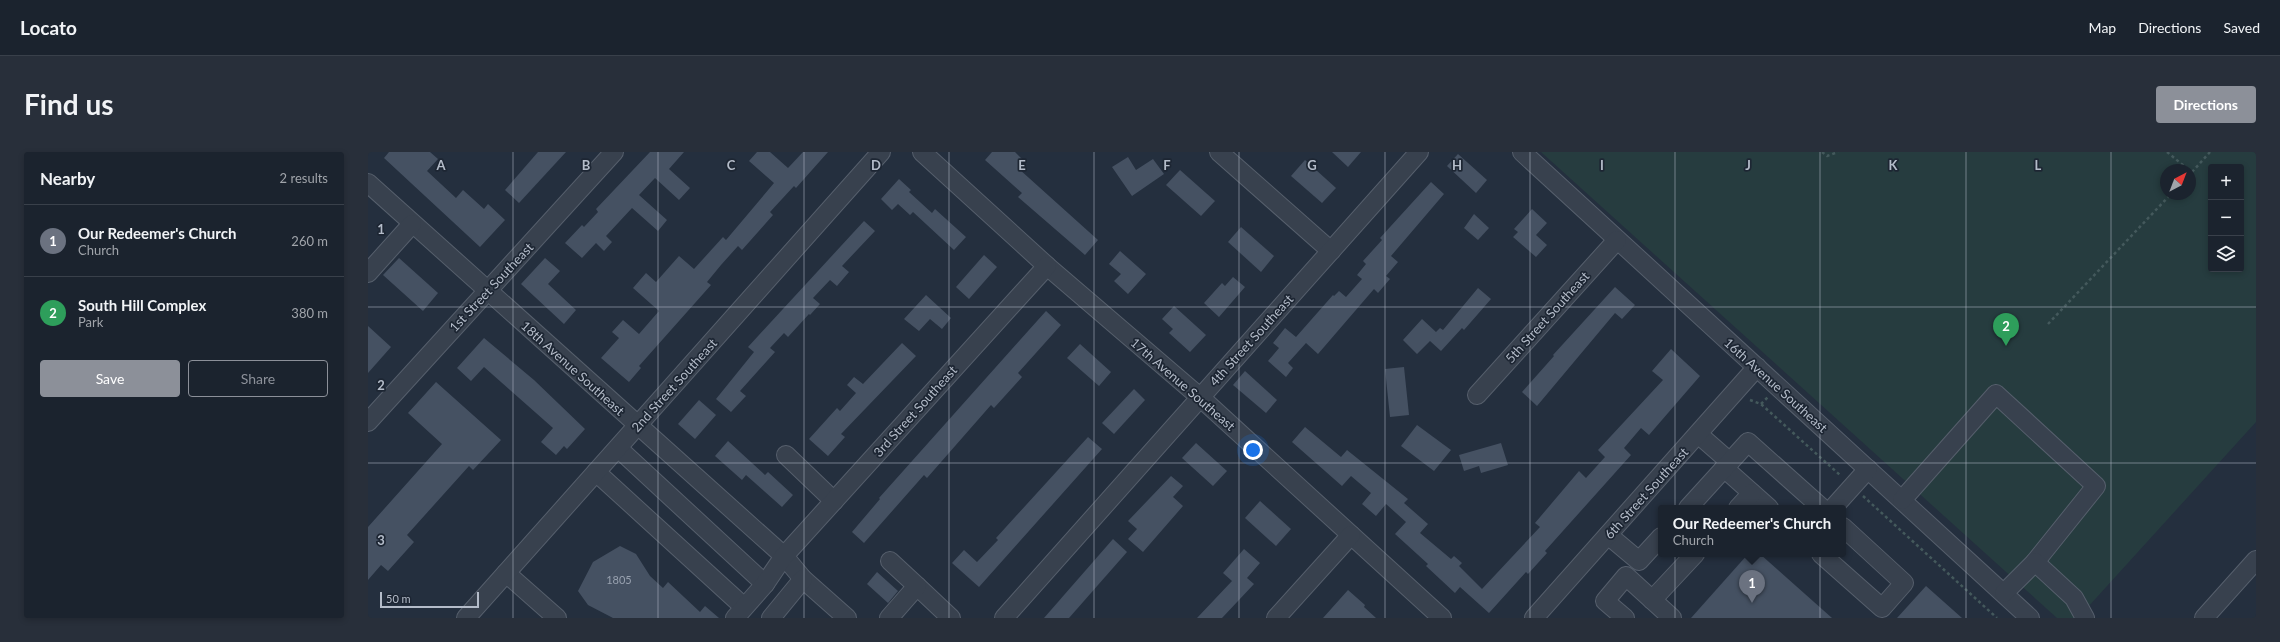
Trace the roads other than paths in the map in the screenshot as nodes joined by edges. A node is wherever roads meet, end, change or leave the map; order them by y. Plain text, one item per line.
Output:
1 (614, 152) edge
2 (881, 152) edge
3 (922, 152) edge
4 (1218, 152) edge
5 (1419, 152) edge
6 (1522, 152) edge
7 (368, 183) edge
8 (412, 224) junction
9 (1617, 240) junction
10 (1331, 251) junction
11 (1047, 266) junction
12 (368, 273) edge
13 (487, 292) junction
14 (1757, 367) junction
15 (1477, 395) dead end
16 (1201, 398) junction
17 (368, 422) edge
18 (638, 426) junction
19 (1698, 434) junction
20 (618, 448) junction
21 (786, 456) dead end
22 (1727, 465) junction
23 (1868, 469) junction
24 (596, 472) junction
25 (1752, 493) junction
26 (1902, 500) junction
27 (834, 501) junction
28 (1691, 505) edge
29 (1741, 505) edge
30 (1766, 505) edge
31 (1819, 505) edge
32 (1836, 505) edge
33 (1846, 530) edge
34 (1351, 535) junction
35 (1608, 535) junction
36 (1658, 540) edge
37 (784, 556) junction
38 (1692, 557) edge
39 (1824, 557) edge
40 (2256, 560) edge
41 (890, 561) dead end
42 (1640, 561) junction
43 (2036, 562) junction
44 (506, 573) junction
45 (1626, 576) junction
46 (803, 579) junction
47 (765, 584) junction
48 (917, 586) junction
49 (2004, 593) junction
50 (1652, 600) junction
51 (740, 613) edge
52 (466, 618) edge
53 (557, 618) edge
54 (771, 618) edge
55 (846, 618) edge
56 (889, 618) edge
57 (951, 618) edge
58 (1004, 618) edge
59 (1276, 618) edge
60 (1442, 618) edge
61 (1534, 618) edge
62 (1625, 618) edge
63 (1672, 618) edge
64 (2030, 618) edge
65 (2085, 618) edge
66 (2204, 618) edge

1 - 13 street, 1st Street Southeast
2 - 18 street, 2nd Street Southeast
3 - 11 street, 17th Avenue Southeast
4 - 10 street
5 - 10 street, 4th Street Southeast
6 - 9 street, 16th Avenue Southeast
7 - 8 street, 18th Avenue Southeast
8 - 12 street
8 - 13 street, 18th Avenue Southeast
9 - 14 street, 16th Avenue Southeast
9 - 15 street, 5th Street Southeast
10 - 16 street, 4th Street Southeast
11 - 16 street, 17th Avenue Southeast
11 - 27 street, 3rd Street Southeast
13 - 17 street, 1st Street Southeast
13 - 18 street, 18th Avenue Southeast
14 - 19 street, 6th Street Southeast
14 - 23 street, 16th Avenue Southeast
16 - 34 street, 17th Avenue Southeast
16 - 58 street, 4th Street Southeast
18 - 20 street, 2nd Street Southeast
18 - 37 street, 18th Avenue Southeast
19 - 22 street
19 - 35 street, 6th Street Southeast
20 - 24 street, 2nd Street Southeast
20 - 47 street
21 - 27 street
22 - 25 street
22 - 28 street
22 - 31 street
23 - 26 street, 16th Avenue Southeast
23 - 32 street
24 - 44 street, 2nd Street Southeast
24 - 51 street
25 - 29 street
25 - 30 street
26 - 43 street
26 - 49 street, 16th Avenue Southeast
27 - 37 street, 3rd Street Southeast
33 - 39 street
34 - 59 street
34 - 60 street, 17th Avenue Southeast
35 - 42 street
35 - 61 street, 6th Street Southeast
36 - 42 street
37 - 46 street, 18th Avenue Southeast
37 - 47 street, 3rd Street Southeast
38 - 50 street
40 - 66 street
41 - 48 street
42 - 45 street
43 - 49 street
43 - 65 street
44 - 52 street, 2nd Street Southeast
44 - 53 street
45 - 50 street
45 - 62 street
46 - 54 street
46 - 55 street, 18th Avenue Southeast
47 - 51 street, 3rd Street Southeast
48 - 56 street
48 - 57 street
49 - 64 street, 16th Avenue Southeast
50 - 63 street

